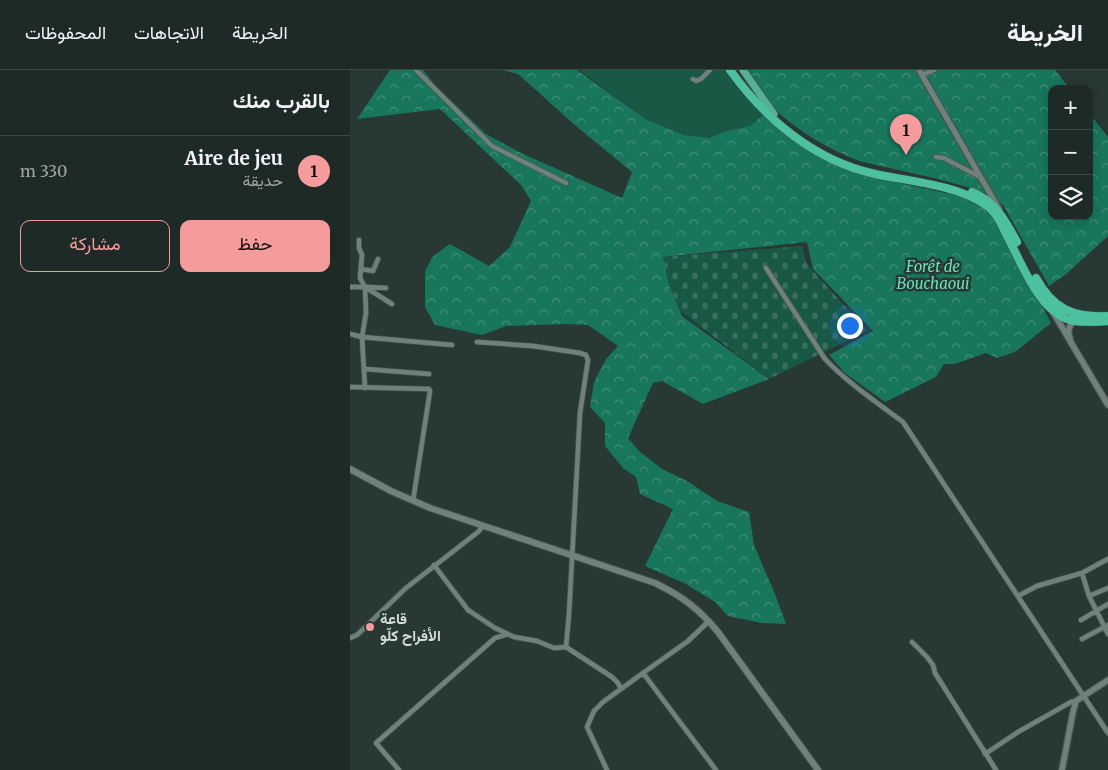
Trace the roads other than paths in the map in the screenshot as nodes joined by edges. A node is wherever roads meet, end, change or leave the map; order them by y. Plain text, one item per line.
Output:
1 (416, 70) edge
2 (710, 70) edge
3 (733, 70) edge
4 (743, 70) edge
5 (934, 70) edge
6 (920, 73) edge
7 (693, 79) dead end
8 (774, 114) junction
9 (936, 158) dead end
10 (981, 178) junction
11 (566, 183) dead end
12 (1001, 213) junction
13 (359, 240) dead end
14 (378, 259) dead end
15 (766, 268) dead end
16 (361, 269) junction
17 (350, 287) edge
18 (365, 287) junction
19 (386, 288) dead end
20 (392, 304) dead end
21 (1050, 309) junction
22 (1108, 316) edge
23 (1076, 321) junction
24 (1108, 321) edge
25 (351, 335) edge
26 (362, 337) junction
27 (477, 342) dead end
28 (1072, 344) junction
29 (452, 345) dead end
30 (365, 368) junction
31 (429, 374) dead end
32 (350, 387) edge
33 (365, 388) junction
34 (1108, 405) edge
35 (350, 470) edge
36 (413, 501) junction
37 (483, 526) junction
38 (573, 556) junction
39 (1108, 559) edge
40 (434, 565) junction
41 (1082, 573) junction
42 (1108, 588) edge
43 (1018, 596) junction
44 (1090, 596) junction
45 (1108, 604) edge
46 (1096, 611) junction
47 (1081, 620) dead end
48 (709, 621) junction
49 (1106, 626) edge
50 (508, 634) junction
51 (1108, 634) edge
52 (350, 638) edge
53 (1082, 639) dead end
54 (912, 642) dead end
55 (566, 647) junction
56 (643, 673) junction
57 (1108, 680) edge
58 (621, 689) junction
59 (1083, 696) junction
60 (1076, 701) junction
61 (1108, 734) edge
62 (985, 754) junction
63 (399, 770) edge
64 (607, 770) edge
65 (716, 770) edge
66 (818, 770) edge
67 (996, 770) edge
68 (1062, 770) edge

1 - 11 street
2 - 7 street
3 - 8 highway
3 - 21 highway
4 - 8 main road
5 - 6 street
6 - 10 street
8 - 12 highway
9 - 10 street
10 - 12 street
12 - 22 highway
13 - 16 street
14 - 16 street
15 - 43 street
16 - 18 street
17 - 18 street
18 - 19 street
18 - 20 street
18 - 26 street
21 - 23 highway
21 - 28 street
23 - 24 highway
23 - 28 street
25 - 26 street
26 - 29 street
26 - 30 street
27 - 38 street
28 - 34 street
30 - 31 street
30 - 33 street
32 - 33 street
33 - 36 street
35 - 36 main road
36 - 37 main road
37 - 38 main road
37 - 40 street
38 - 48 main road
38 - 55 street
39 - 41 street
40 - 50 street
40 - 52 street
41 - 43 street
41 - 44 street
42 - 44 street
43 - 59 street
44 - 46 street
45 - 46 street
46 - 47 street
46 - 49 street
48 - 56 street
48 - 66 main road
49 - 51 street
49 - 53 street
50 - 55 street
50 - 63 street
54 - 62 street
55 - 58 street
56 - 58 street
56 - 65 street
57 - 59 street
58 - 64 street
59 - 60 street
59 - 61 street
60 - 62 street
60 - 68 street
62 - 67 street

